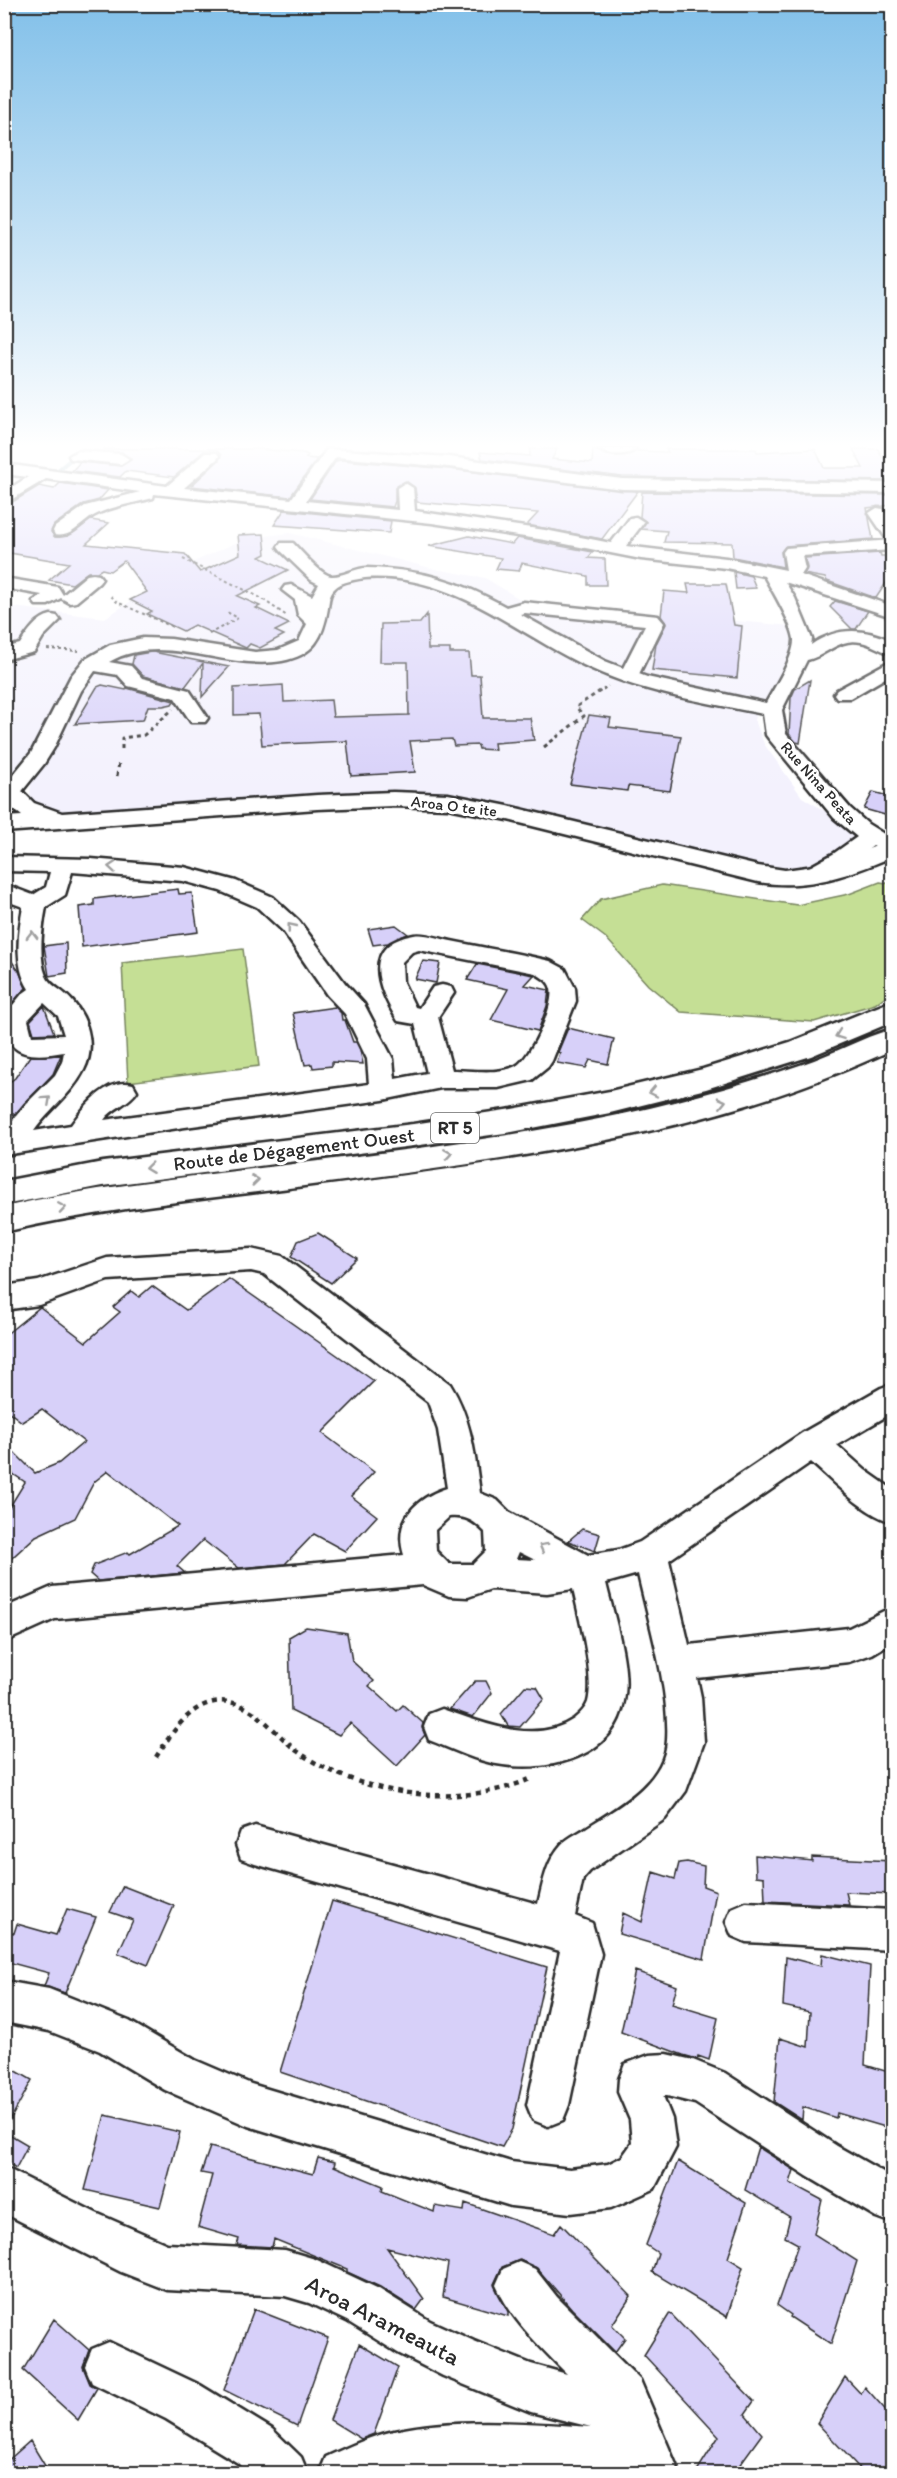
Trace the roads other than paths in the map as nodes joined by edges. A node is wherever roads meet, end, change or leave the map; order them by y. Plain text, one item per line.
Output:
1 (305, 565) edge
2 (732, 565) edge
3 (795, 565) edge
4 (93, 579) dead end
5 (785, 580) junction
6 (330, 582) junction
7 (4, 583) edge
8 (291, 590) dead end
9 (70, 598) dead end
10 (42, 601) dead end
11 (892, 612) edge
12 (504, 613) junction
13 (51, 620) dead end
14 (316, 622) junction
15 (578, 631) dead end
16 (624, 636) dead end
17 (547, 638) junction
18 (647, 639) junction
19 (892, 648) edge
20 (4, 654) edge
21 (800, 656) junction
22 (91, 664) junction
23 (892, 666) edge
24 (627, 675) junction
25 (844, 694) dead end
26 (772, 710) junction
27 (198, 718) dead end
28 (8, 794) edge
29 (59, 820) junction
30 (4, 825) edge
31 (885, 844) edge
32 (4, 864) edge
33 (63, 865) junction
34 (4, 891) edge
35 (35, 904) junction
36 (44, 990) junction
37 (442, 993) dead end
38 (892, 1011) edge
39 (426, 1017) junction
40 (892, 1039) edge
41 (78, 1040) junction
42 (441, 1079) junction
43 (124, 1091) dead end
44 (383, 1091) junction
45 (79, 1134) junction
46 (7, 1145) edge
47 (4, 1193) edge
48 (4, 1220) edge
49 (4, 1298) edge
50 (892, 1397) edge
51 (813, 1443) junction
52 (465, 1502) junction
53 (892, 1507) edge
54 (499, 1523) junction
55 (651, 1554) junction
56 (428, 1569) junction
57 (587, 1572) junction
58 (488, 1573) junction
59 (892, 1624) edge
60 (4, 1626) edge
61 (676, 1663) junction
62 (442, 1727) dead end
63 (255, 1845) dead end
64 (746, 1922) dead end
65 (552, 1928) junction
66 (892, 1930) edge
67 (4, 2001) edge
68 (548, 2105) dead end
69 (4, 2189) edge
70 (892, 2201) edge
71 (519, 2284) dead end
72 (109, 2366) dead end
73 (626, 2404) junction
74 (449, 2461) edge
75 (284, 2474) edge
76 (343, 2474) edge
77 (656, 2474) edge

1 - 6 street
2 - 5 street
3 - 5 street
4 - 9 street
5 - 11 street
5 - 21 street
6 - 12 street
6 - 14 street
7 - 10 street
8 - 14 street
12 - 17 street
12 - 18 street
13 - 20 street
14 - 22 street
15 - 17 street
16 - 18 street
17 - 24 street
18 - 24 street
19 - 21 street
21 - 26 street
22 - 27 street
22 - 28 street
23 - 25 street
24 - 26 street
26 - 31 street, Rue Nina Peata
28 - 29 main road
29 - 30 main road, Aroa O te ite
29 - 31 main road, Aroa O te ite
32 - 33 street
33 - 35 street
44 -> 33 street
34 - 35 street
36 -> 35 street
36 - 41 street
36 - 41 street
37 - 39 street
38 -> 47 main road, Route de Dégagement Ouest / RT 5
39 - 42 street
39 - 42 street
48 -> 40 main road, Route de Dégagement Ouest / RT 5
46 -> 41 street
42 - 44 street
43 - 45 street
44 - 45 street
45 - 46 street
49 - 52 street
50 - 51 street
51 - 53 street
51 - 55 street
52 - 54 street
52 - 56 street
57 -> 54 street
54 - 58 street
55 - 57 street
55 - 61 street
56 - 58 street
56 - 60 street
57 - 58 street
57 - 62 street
59 - 61 street
61 - 65 street
63 - 65 street
64 - 66 street
65 - 68 street
67 - 70 street
69 - 73 street, Aroa Arameauta
71 - 73 street
72 - 75 street
73 - 77 street
74 - 76 street
74 - 77 street

